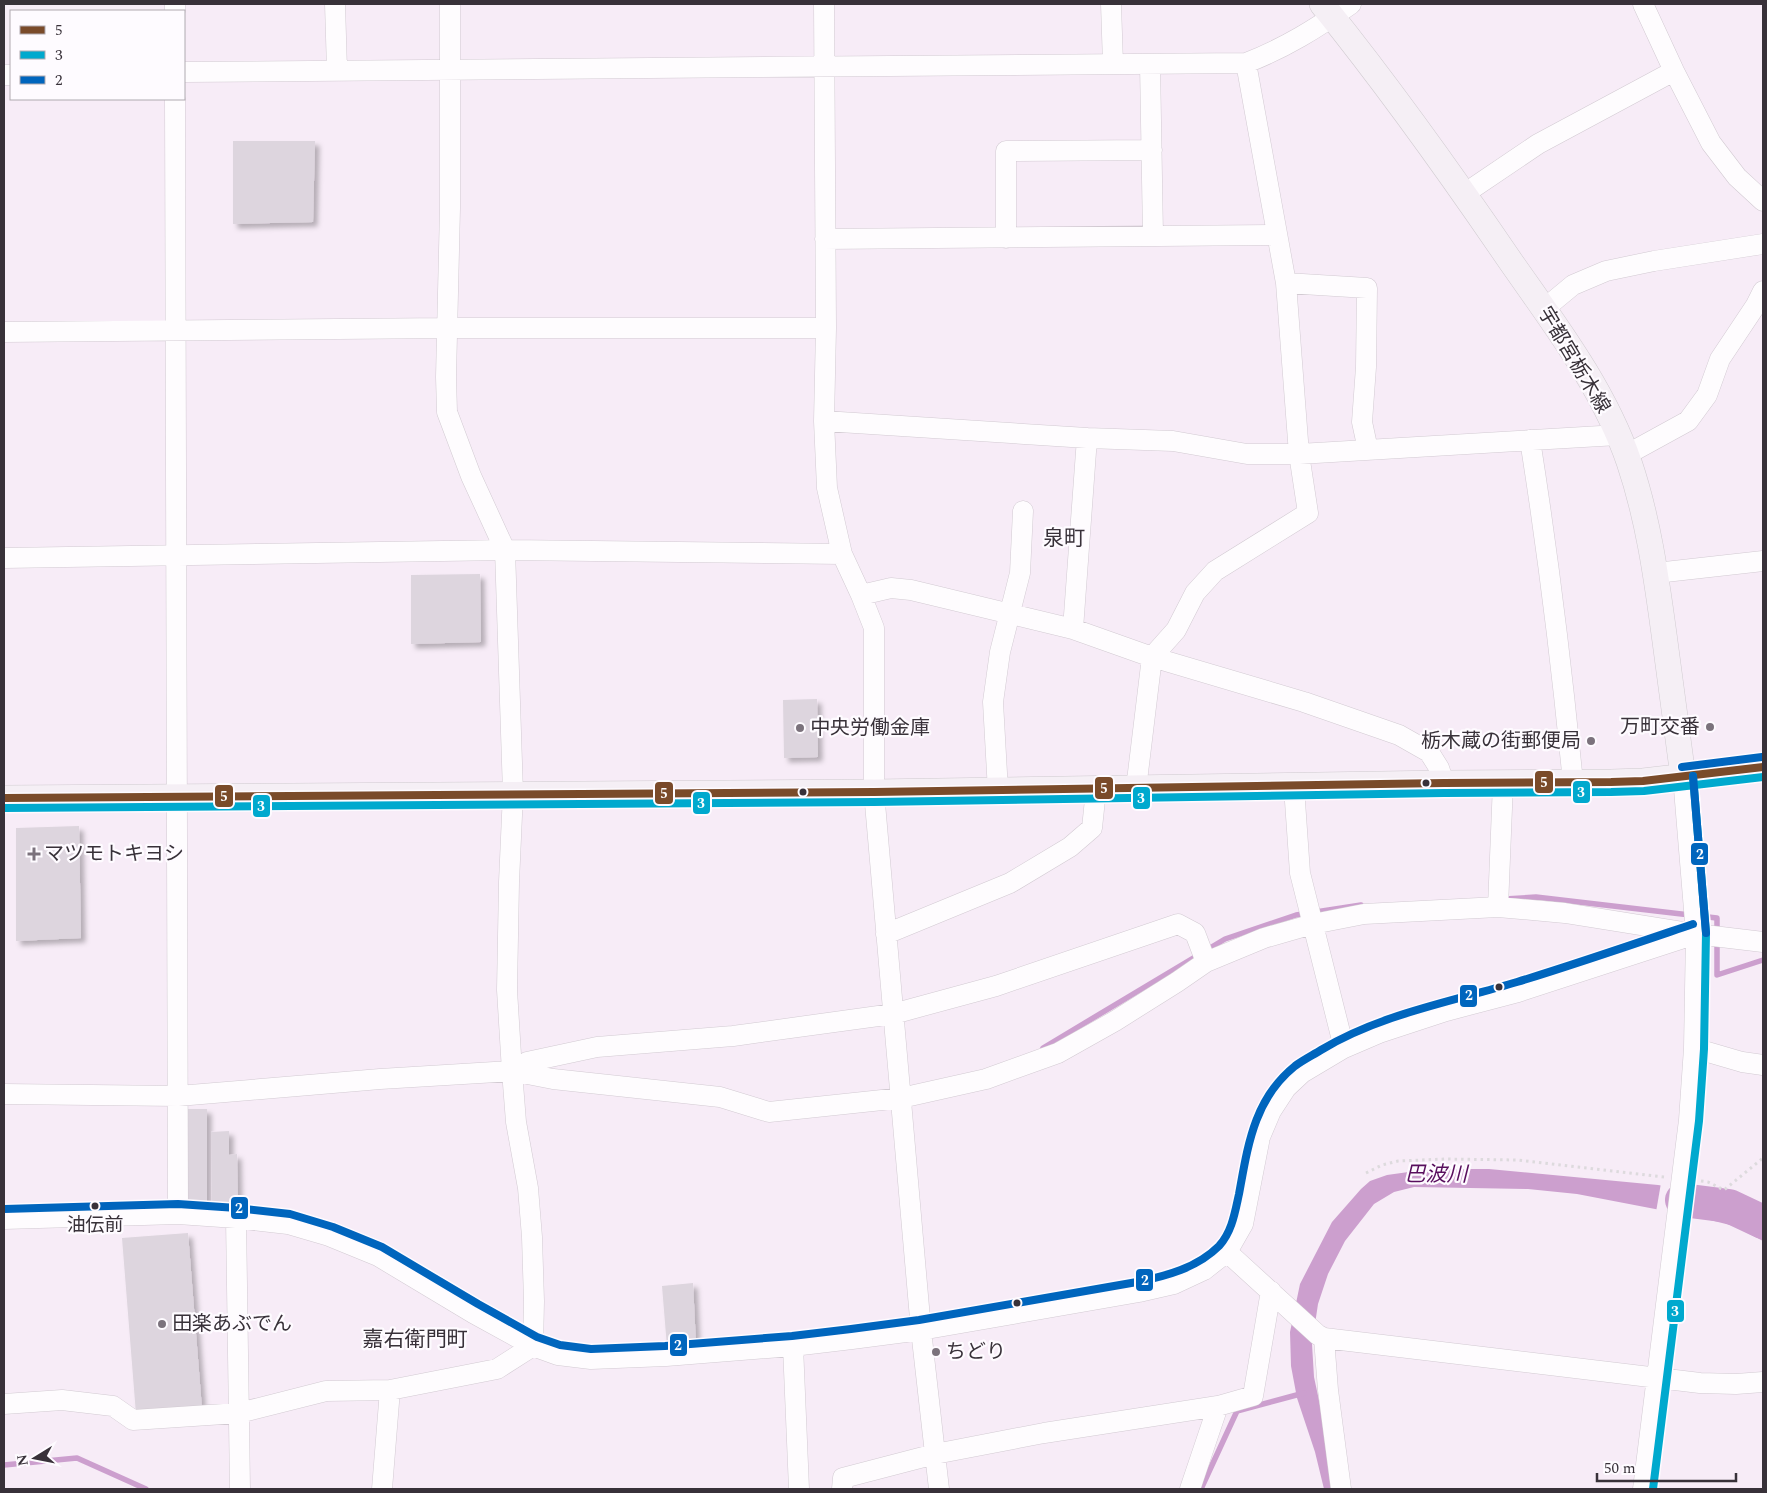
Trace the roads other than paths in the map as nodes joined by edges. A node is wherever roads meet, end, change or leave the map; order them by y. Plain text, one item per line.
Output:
1 (335, 4) edge
2 (450, 4) edge
3 (824, 4) edge
4 (1111, 4) edge
5 (1643, 4) edge
6 (1335, 8) edge
7 (1246, 63) junction
8 (1113, 64) junction
9 (1150, 64) junction
10 (825, 66) junction
11 (450, 69) junction
12 (336, 70) junction
13 (1674, 71) junction
14 (185, 72) edge
15 (175, 100) edge
16 (1152, 150) junction
17 (1464, 194) junction
18 (1763, 201) edge
19 (1277, 235) junction
20 (1153, 236) junction
21 (1006, 238) junction
22 (825, 239) junction
23 (1763, 244) edge
24 (1286, 283) junction
25 (1763, 292) edge
26 (1544, 309) junction
27 (448, 328) junction
28 (826, 328) junction
29 (176, 331) junction
30 (4, 332) edge
31 (824, 421) junction
32 (1087, 438) junction
33 (1530, 440) junction
34 (1622, 445) junction
35 (1368, 450) junction
36 (1298, 454) junction
37 (1023, 512) dead end
38 (504, 550) junction
39 (842, 554) junction
40 (176, 555) junction
41 (4, 558) edge
42 (1763, 561) edge
43 (1656, 573) junction
44 (861, 595) junction
45 (1009, 614) junction
46 (1073, 629) junction
47 (1152, 657) junction
48 (1763, 767) edge
49 (1683, 777) junction
50 (1444, 783) junction
51 (1573, 783) junction
52 (1503, 784) junction
53 (1294, 787) junction
54 (1136, 789) junction
55 (1096, 790) junction
56 (998, 791) junction
57 (874, 792) junction
58 (513, 793) junction
59 (176, 796) junction
60 (4, 798) edge
61 (1498, 907) junction
62 (1313, 924) junction
63 (886, 934) junction
64 (1696, 934) junction
65 (1763, 942) edge
66 (1206, 962) junction
67 (893, 1014) junction
68 (1344, 1048) junction
69 (1694, 1048) junction
70 (1763, 1065) edge
71 (512, 1071) junction
72 (4, 1094) edge
73 (178, 1096) junction
74 (900, 1098) junction
75 (178, 1214) junction
76 (236, 1218) junction
77 (4, 1219) edge
78 (1227, 1252) junction
79 (1271, 1291) junction
80 (921, 1330) junction
81 (1321, 1337) junction
82 (533, 1346) junction
83 (793, 1346) junction
84 (1656, 1378) junction
85 (1763, 1382) edge
86 (390, 1390) junction
87 (4, 1404) edge
88 (1218, 1406) junction
89 (239, 1413) junction
90 (935, 1454) junction
91 (240, 1489) edge
92 (382, 1489) edge
93 (799, 1489) edge
94 (842, 1489) edge
95 (939, 1489) edge
96 (1190, 1489) edge
97 (1341, 1489) edge
98 (1643, 1489) edge

1 - 12 street
2 - 11 street
3 - 10 street
4 - 8 street
5 - 13 street
6 - 7 street
6 - 17 main road, 宇都宮栃木線
7 - 9 street
7 - 19 street
8 - 9 street
8 - 10 street
9 - 16 street
10 - 11 street
10 - 22 street
11 - 12 street
11 - 27 street
12 - 14 street
13 - 17 street
13 - 18 street
15 - 29 street
16 - 20 street
16 - 21 street
17 - 26 main road, 宇都宮栃木線
19 - 20 street
19 - 24 street
20 - 21 street
21 - 22 street
22 - 28 street
23 - 26 street
24 - 35 street
24 - 36 street
25 - 34 street
26 - 34 main road, 宇都宮栃木線
27 - 28 street
27 - 29 street
27 - 38 street
28 - 31 street
29 - 30 street
29 - 40 street
31 - 32 street
31 - 39 street
32 - 36 street
32 - 46 street
33 - 34 street
33 - 35 street
33 - 51 street
34 - 43 main road, 宇都宮栃木線
35 - 36 street
36 - 47 street
37 - 45 street
38 - 39 street
38 - 40 street
38 - 58 street
39 - 44 street
40 - 41 street
40 - 59 street
42 - 43 street
43 - 49 main road, 宇都宮栃木線
44 - 45 street
44 - 57 street
45 - 46 street
45 - 56 street
46 - 47 street
47 - 50 street
47 - 54 street
48 - 49 main road
49 - 51 main road
49 - 64 street
50 - 52 main road
50 - 53 main road
51 - 52 main road
52 - 61 street
53 - 54 main road
53 - 62 street
54 - 55 main road
55 - 56 main road
55 - 63 street
56 - 57 main road
57 - 58 main road
57 - 63 street
58 - 59 main road
58 - 71 street
59 - 60 main road
59 - 73 street
61 - 62 street
61 - 64 street
62 - 66 street
62 - 68 street
63 - 67 street
64 - 65 street
64 - 68 street
64 - 69 street
66 - 67 street
66 - 74 street
67 - 71 street
67 - 74 street
68 - 78 street
69 - 70 street
69 - 84 street
71 - 73 street
71 - 74 street
71 - 82 street
72 - 73 street
73 - 75 street
74 - 80 street
75 - 76 street
75 - 77 street
76 - 82 street
76 - 89 street
78 - 79 street
78 - 80 street
79 - 81 street
79 - 88 street
80 - 83 street
80 - 90 street
81 - 84 street
81 - 97 street
82 - 83 street
82 - 86 street
83 - 93 street
84 - 85 street
84 - 98 street
86 - 89 street
86 - 92 street
87 - 89 street
88 - 90 street
88 - 96 street
89 - 91 street
90 - 94 street
90 - 95 street

